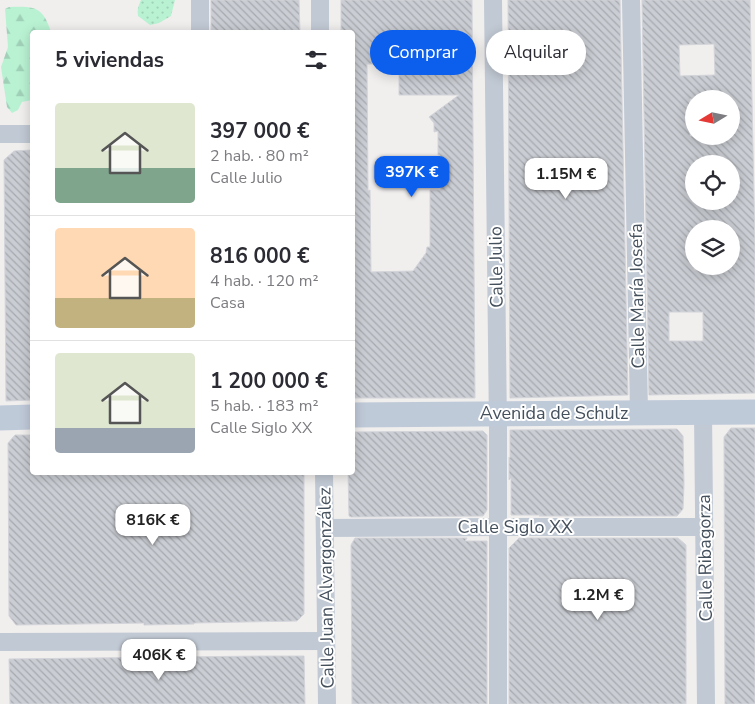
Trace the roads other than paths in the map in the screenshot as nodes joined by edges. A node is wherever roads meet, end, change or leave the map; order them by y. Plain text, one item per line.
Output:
1 (200, 0) edge
2 (320, 0) edge
3 (493, 0) edge
4 (631, 0) edge
5 (200, 30) edge
6 (320, 30) edge
7 (0, 134) edge
8 (30, 134) edge
9 (703, 412) junction
10 (755, 412) edge
11 (640, 413) junction
12 (498, 414) junction
13 (355, 415) edge
14 (30, 417) edge
15 (0, 418) edge
16 (324, 475) edge
17 (498, 527) junction
18 (704, 527) junction
19 (325, 528) junction
20 (326, 641) junction
21 (0, 642) edge
22 (327, 704) edge
23 (498, 704) edge
24 (706, 704) edge

1 - 5 street
2 - 6 street
3 - 12 street, Calle Julio
4 - 11 street, Calle María Josefa
7 - 8 street
9 - 10 street, Avenida de Schulz
9 - 11 street, Avenida de Schulz
9 - 18 street, Calle Ribagorza
11 - 12 street, Avenida de Schulz
12 - 13 street, Avenida de Schulz
12 - 17 street, Calle Julio
14 - 15 street
16 - 19 street, Calle Juan Alvargonzález
17 - 18 street, Calle Siglo XX
17 - 19 street, Calle Siglo XX
17 - 23 street, Calle Julio
18 - 24 street, Calle Ribagorza
19 - 20 street, Calle Juan Alvargonzález
20 - 21 street
20 - 22 street, Calle Juan Alvargonzález

